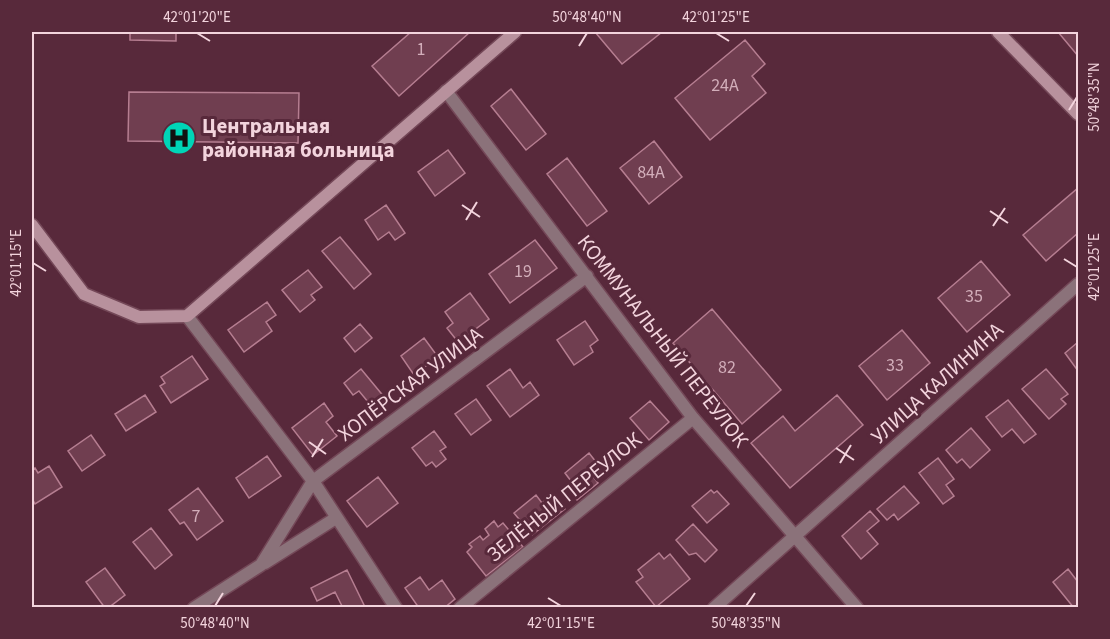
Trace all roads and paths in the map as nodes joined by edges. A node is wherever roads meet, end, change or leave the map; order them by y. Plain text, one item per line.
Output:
1 (515, 32) edge
2 (998, 32) edge
3 (446, 91) junction
4 (1078, 114) edge
5 (32, 225) edge
6 (587, 276) junction
7 (1078, 284) edge
8 (187, 316) junction
9 (693, 418) junction
10 (313, 481) junction
11 (336, 518) junction
12 (795, 536) junction
13 (261, 565) junction
14 (194, 608) edge
15 (396, 608) edge
16 (459, 608) edge
17 (714, 608) edge
18 (856, 608) edge

1 - 3 main road
2 - 4 main road
3 - 6 street, КОММУНАЛЬНЫЙ ПЕРЕУЛОК
3 - 8 main road
5 - 8 main road
6 - 9 street, КОММУНАЛЬНЫЙ ПЕРЕУЛОК
6 - 10 street, ХОПЁРСКАЯ УЛИЦА
7 - 12 street, УЛИЦА КАЛИНИНА
8 - 10 street
9 - 12 street, КОММУНАЛЬНЫЙ ПЕРЕУЛОК
9 - 16 street, ЗЕЛЁНЫЙ ПЕРЕУЛОК
10 - 11 street
10 - 13 street, ХОПЁРСКАЯ УЛИЦА
11 - 13 street
11 - 15 street
12 - 17 street, УЛИЦА КАЛИНИНА
12 - 18 street, КОММУНАЛЬНЫЙ ПЕРЕУЛОК
13 - 14 street, ХОПЁРСКАЯ УЛИЦА

